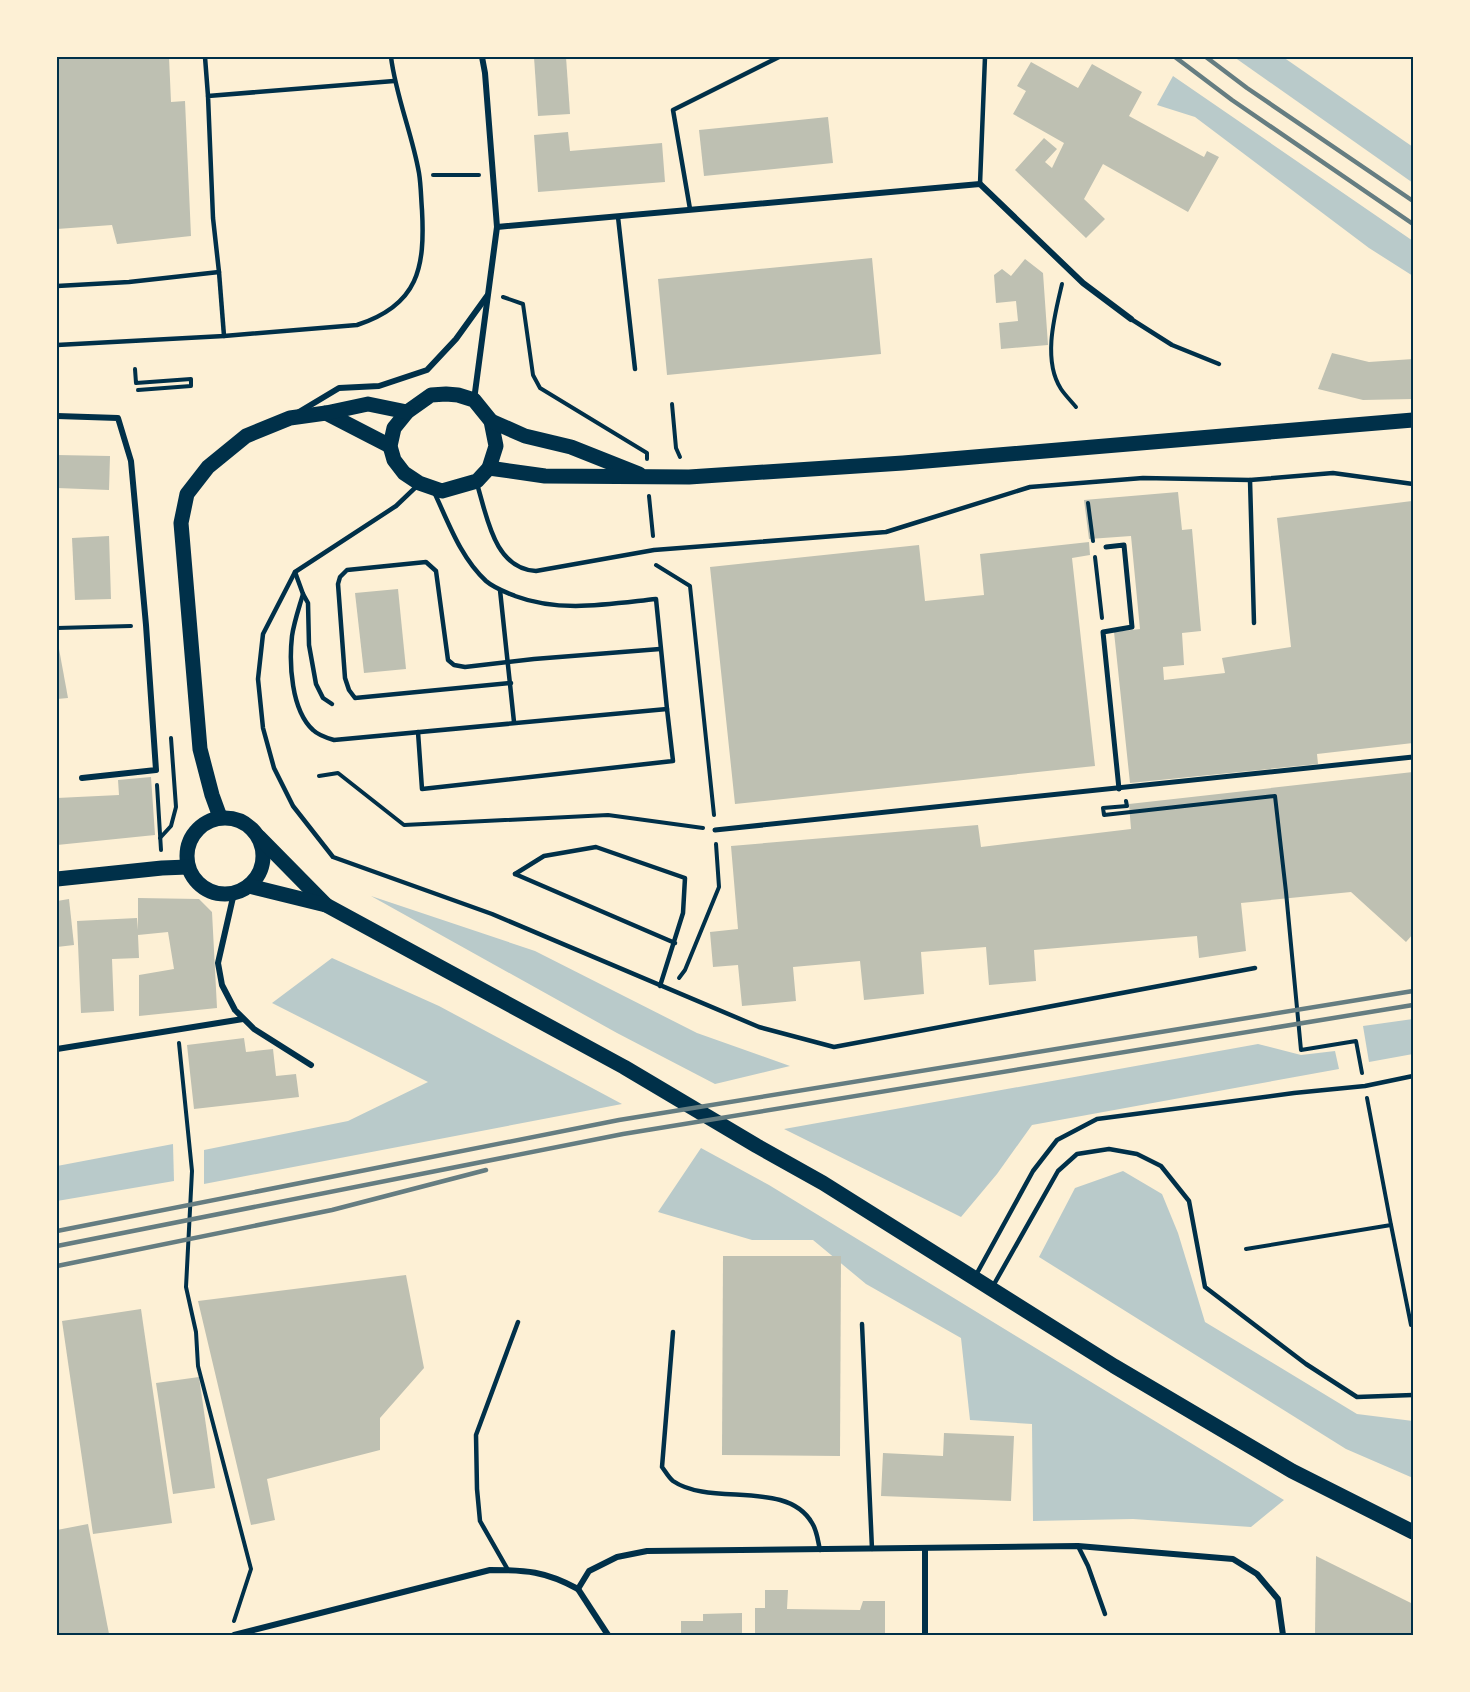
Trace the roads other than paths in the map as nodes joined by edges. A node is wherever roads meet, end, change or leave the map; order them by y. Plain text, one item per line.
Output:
1 (206, 57) edge
2 (391, 57) edge
3 (482, 57) edge
4 (779, 57) edge
5 (985, 57) edge
6 (394, 81) junction
7 (208, 96) junction
8 (980, 184) junction
9 (690, 210) junction
10 (618, 217) junction
11 (496, 227) junction
12 (219, 272) junction
13 (57, 286) edge
14 (489, 293) junction
15 (1131, 319) joint
16 (224, 336) junction
17 (57, 345) edge
18 (1219, 363) dead end
19 (635, 369) dead end
20 (474, 400) junction
21 (407, 412) junction
22 (326, 413) junction
23 (57, 416) edge
24 (290, 418) junction
25 (1413, 420) edge
26 (491, 421) junction
27 (390, 446) junction
28 (489, 468) junction
29 (647, 477) junction
30 (1250, 480) junction
31 (477, 481) junction
32 (1413, 484) edge
33 (425, 485) junction
34 (1106, 546) dead end
35 (295, 572) junction
36 (500, 590) junction
37 (303, 594) junction
38 (1254, 623) dead end
39 (660, 649) junction
40 (509, 663) junction
41 (511, 683) junction
42 (332, 704) dead end
43 (667, 709) junction
44 (514, 722) junction
45 (417, 732) junction
46 (1413, 757) edge
47 (82, 778) dead end
48 (1122, 788) junction
49 (220, 817) junction
50 (715, 830) road end
51 (258, 836) junction
52 (188, 867) junction
53 (57, 879) edge
54 (249, 886) junction
55 (234, 893) junction
56 (326, 905) junction
57 (675, 943) junction
58 (1255, 968) dead end
59 (660, 986) junction
60 (243, 1019) junction
61 (57, 1049) edge
62 (311, 1065) dead end
63 (1413, 1076) edge
64 (974, 1279) junction
65 (991, 1290) junction
66 (518, 1322) dead end
67 (862, 1324) dead end
68 (673, 1332) dead end
69 (1413, 1395) edge
70 (1413, 1532) edge
71 (1078, 1546) junction
72 (925, 1549) junction
73 (820, 1550) junction
74 (872, 1550) junction
75 (508, 1570) junction
76 (578, 1589) junction
77 (1105, 1614) dead end
78 (234, 1635) edge
79 (608, 1635) edge
80 (925, 1635) edge
81 (1283, 1635) edge

1 - 7 lane
2 - 6 lane
3 - 11 street
4 - 9 lane
5 - 8 lane
6 - 7 lane
6 - 16 lane
7 - 12 lane
8 - 9 street
8 - 15 street
9 - 10 street
10 - 11 street
10 - 19 lane
11 - 14 street
12 - 13 lane
12 - 16 lane
14 - 20 street
14 - 24 street
15 - 18 lane
16 - 17 lane
20 - 21 main road
20 - 26 main road
21 - 22 main road
21 - 27 main road
22 - 24 main road
22 - 27 main road
23 - 47 street
24 - 49 main road
25 - 29 main road
26 - 28 main road
26 - 29 main road
27 - 33 main road
28 - 29 main road
28 - 31 main road
30 - 31 lane
30 - 32 lane
30 - 38 lane
31 - 33 main road
33 - 35 lane
33 - 36 lane
34 - 48 street
35 - 37 lane
35 - 59 lane
36 - 39 lane
36 - 40 lane
37 - 42 lane
37 - 45 lane
39 - 40 lane
39 - 43 lane
40 - 41 lane
40 - 41 lane
41 - 44 lane
43 - 44 lane
43 - 45 lane
44 - 45 lane
46 - 48 street
48 - 50 street
49 - 51 main road
49 - 52 main road
51 - 54 main road
51 - 56 main road
52 - 53 main road
52 - 55 main road
54 - 55 main road
54 - 56 main road
55 - 60 street
56 - 64 main road
57 - 57 lane
57 - 59 lane
58 - 59 lane
60 - 61 street
60 - 62 street
63 - 64 lane
64 - 65 main road
65 - 69 lane
65 - 70 main road
66 - 75 lane
67 - 74 lane
68 - 73 lane
71 - 72 street
71 - 77 lane
71 - 81 street
72 - 74 street
72 - 80 street
73 - 74 street
73 - 76 street
75 - 76 street
75 - 78 street
76 - 79 street

